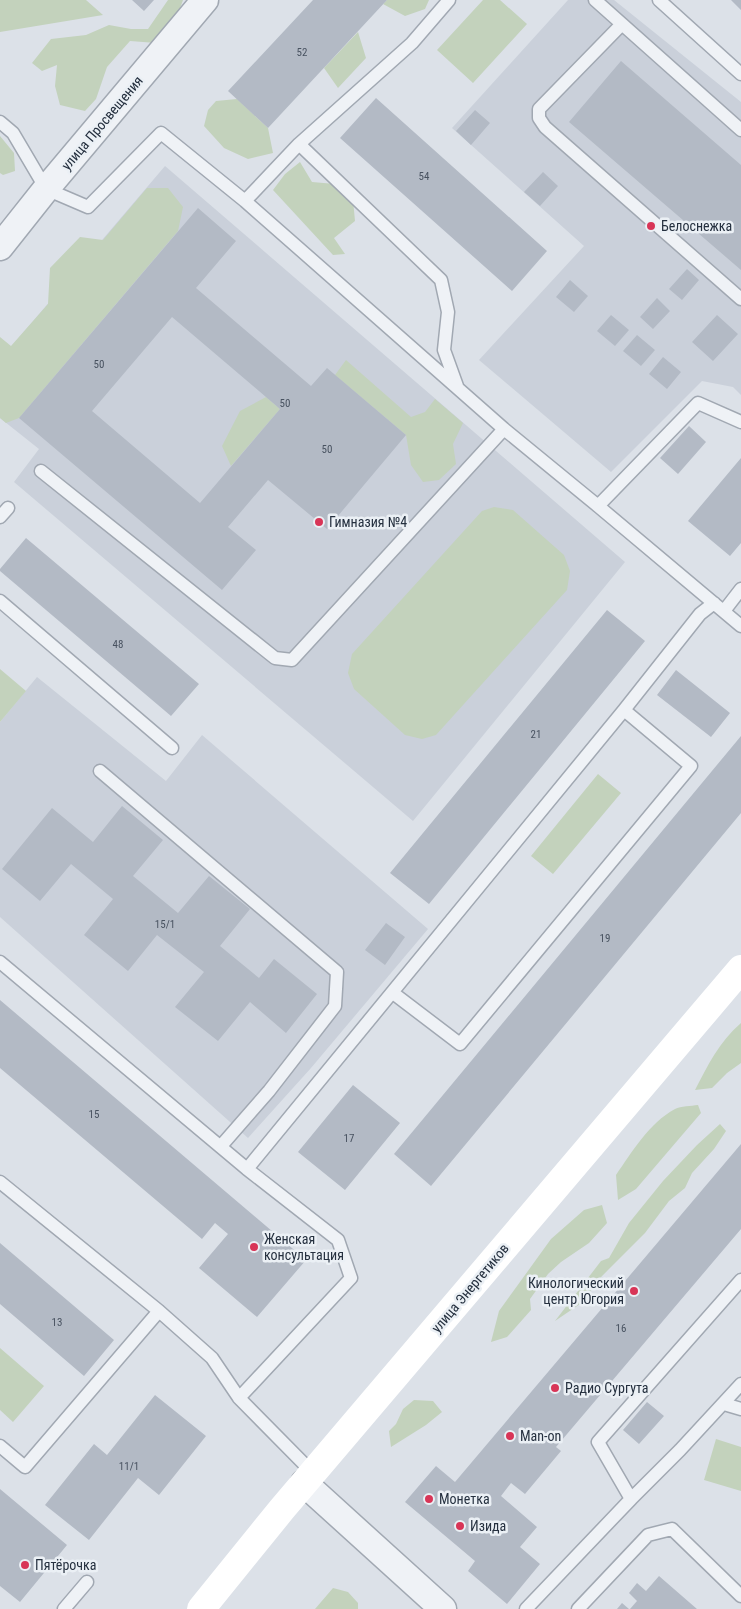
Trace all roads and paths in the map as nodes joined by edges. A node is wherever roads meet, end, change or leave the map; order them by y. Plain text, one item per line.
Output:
1 (206, 0) edge
2 (450, 0) edge
3 (595, 0) edge
4 (659, 0) edge
5 (622, 24) junction
6 (741, 74) edge
7 (0, 122) edge
8 (741, 130) edge
9 (299, 144) junction
10 (46, 189) junction
11 (245, 201) junction
12 (0, 247) edge
13 (741, 299) edge
14 (458, 388) junction
15 (741, 422) edge
16 (504, 429) junction
17 (41, 471) dead end
18 (598, 506) junction
19 (741, 589) edge
20 (0, 601) edge
21 (714, 603) junction
22 (724, 611) junction
23 (741, 626) edge
24 (624, 710) junction
25 (172, 748) dead end
26 (100, 771) dead end
27 (0, 962) edge
28 (741, 969) edge
29 (392, 993) junction
30 (221, 1146) junction
31 (247, 1169) junction
32 (0, 1182) edge
33 (741, 1280) edge
34 (159, 1311) junction
35 (741, 1384) edge
36 (239, 1398) junction
37 (724, 1404) junction
38 (741, 1409) edge
39 (0, 1446) edge
40 (309, 1478) junction
41 (631, 1499) junction
42 (87, 1582) dead end
43 (741, 1596) edge
44 (64, 1609) edge
45 (201, 1609) edge
46 (443, 1609) edge
47 (526, 1609) edge
48 (578, 1609) edge

1 - 10 street, улица Просвещения
2 - 9 lane
3 - 5 lane
4 - 6 lane
5 - 8 lane
5 - 13 lane
7 - 10 lane
9 - 11 lane
9 - 14 lane
10 - 11 lane
10 - 12 street, улица Просвещения
11 - 14 lane
14 - 16 lane
15 - 18 lane
16 - 17 lane
16 - 18 lane
18 - 21 lane
19 - 22 lane
20 - 25 lane
21 - 22 lane
21 - 24 lane
22 - 23 lane
24 - 29 lane
24 - 29 lane
26 - 30 lane
27 - 30 lane
28 - 40 main road, улица Энергетиков
29 - 31 lane
30 - 31 lane
31 - 36 lane
32 - 34 lane
33 - 41 lane
34 - 36 lane
34 - 39 lane
35 - 37 lane
36 - 40 lane
37 - 38 lane
37 - 41 lane
40 - 45 main road, улица Энергетиков
40 - 46 street
41 - 47 lane
42 - 44 lane
43 - 48 lane

